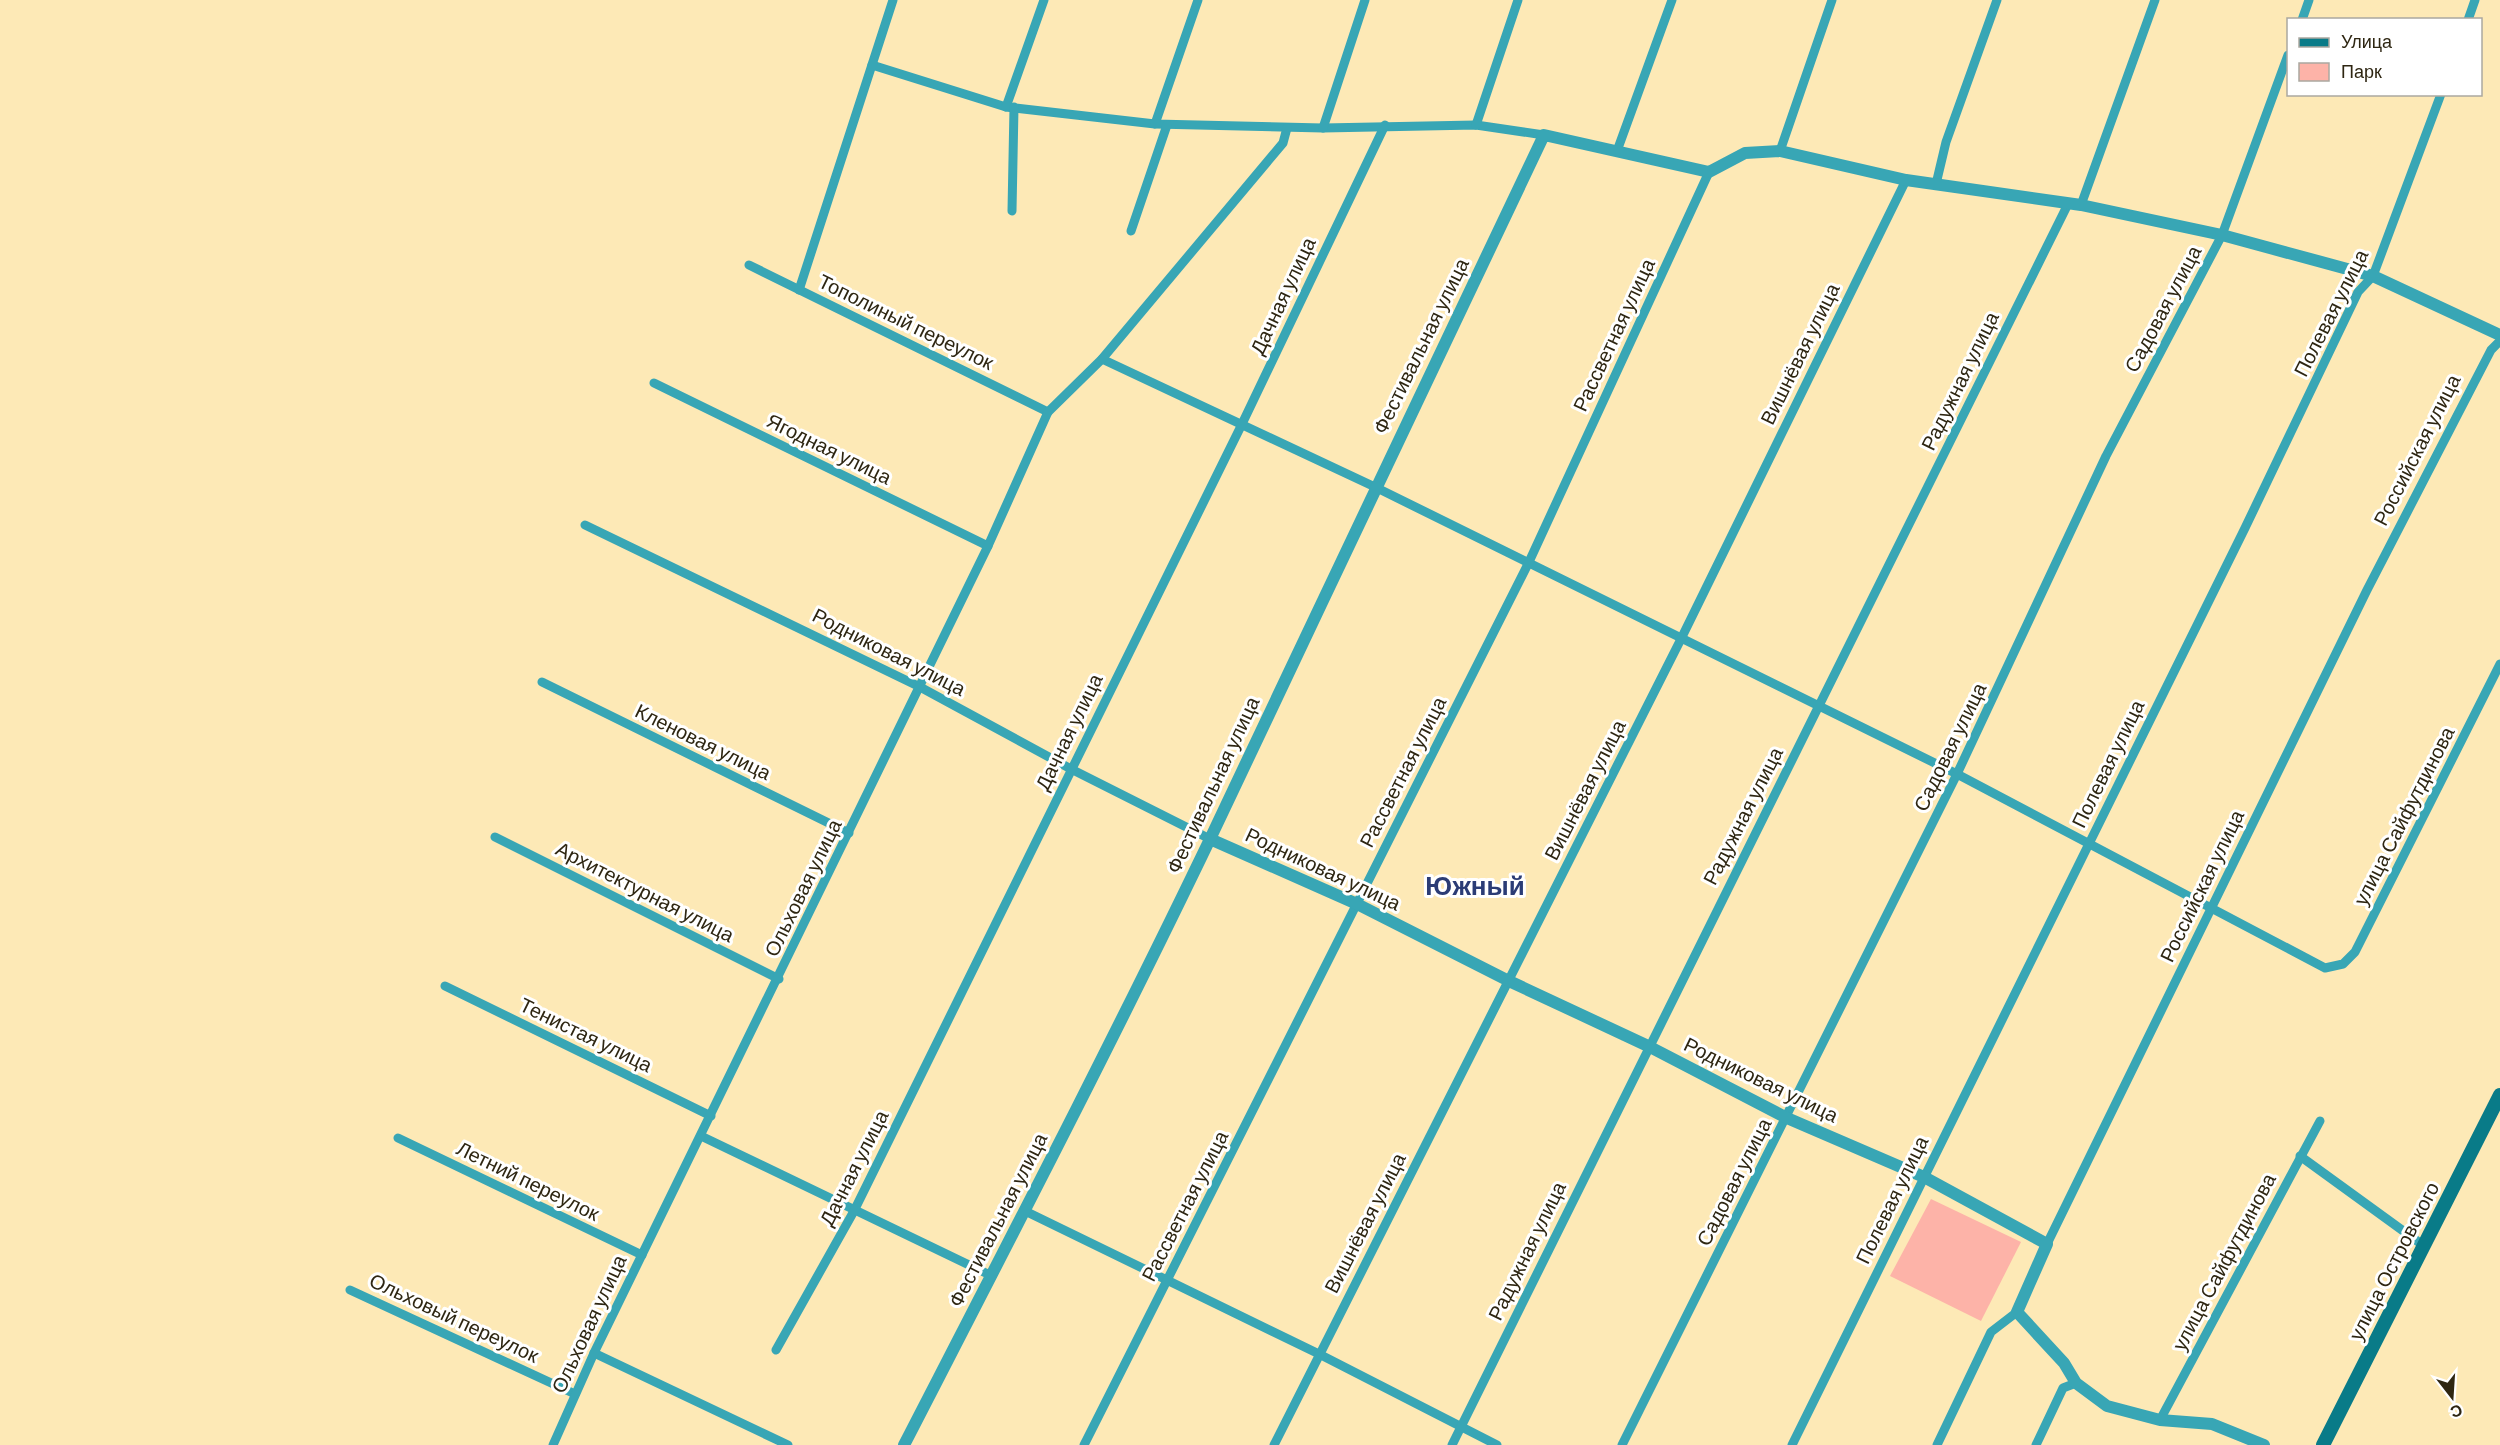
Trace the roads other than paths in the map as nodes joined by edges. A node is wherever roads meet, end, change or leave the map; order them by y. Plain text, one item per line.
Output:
1 (893, 0) edge
2 (1044, 0) edge
3 (1198, 0) edge
4 (1365, 0) edge
5 (1518, 0) edge
6 (1672, 0) edge
7 (1832, 0) edge
8 (1997, 0) edge
9 (2155, 0) edge
10 (2309, 0) edge
11 (2475, 0) edge
12 (2303, 18) edge
13 (2469, 18) edge
14 (2287, 60) edge
15 (872, 65) junction
16 (2440, 96) edge
17 (1010, 107) junction
18 (1155, 124) junction
19 (1167, 125) junction
20 (1384, 125) junction
21 (1476, 125) junction
22 (1287, 128) junction
23 (1323, 128) junction
24 (1544, 135) junction
25 (1617, 151) junction
26 (1780, 151) junction
27 (1709, 172) junction
28 (1906, 180) junction
29 (1936, 184) junction
30 (2068, 204) junction
31 (2081, 206) junction
32 (1012, 211) dead end
33 (1131, 231) dead end
34 (2222, 236) junction
35 (749, 265) dead end
36 (2373, 276) junction
37 (799, 290) junction
38 (2500, 335) edge
39 (2500, 341) edge
40 (1102, 359) junction
41 (654, 383) dead end
42 (1048, 412) junction
43 (1242, 424) junction
44 (1375, 487) junction
45 (585, 525) dead end
46 (988, 546) junction
47 (1528, 564) junction
48 (1681, 639) junction
49 (2500, 664) edge
50 (542, 682) dead end
51 (920, 687) junction
52 (1818, 707) junction
53 (1071, 769) junction
54 (1957, 774) junction
55 (849, 833) junction
56 (495, 837) dead end
57 (1210, 838) junction
58 (2089, 842) junction
59 (1357, 904) junction
60 (2213, 908) junction
61 (779, 979) junction
62 (1509, 981) junction
63 (445, 986) dead end
64 (1648, 1046) junction
65 (2500, 1095) edge
66 (711, 1116) junction
67 (1787, 1118) junction
68 (2319, 1122) dead end
69 (701, 1136) junction
70 (399, 1138) dead end
71 (2300, 1156) junction
72 (1924, 1177) junction
73 (855, 1211) junction
74 (1025, 1211) junction
75 (2047, 1244) junction
76 (2424, 1246) junction
77 (642, 1255) junction
78 (992, 1276) junction
79 (1168, 1279) junction
80 (350, 1290) dead end
81 (2017, 1312) junction
82 (776, 1350) dead end
83 (594, 1353) junction
84 (1319, 1354) junction
85 (2076, 1383) junction
86 (575, 1394) junction
87 (2160, 1420) junction
88 (1461, 1426) junction
89 (553, 1445) edge
90 (788, 1445) edge
91 (904, 1445) edge
92 (1084, 1445) edge
93 (1274, 1445) edge
94 (1452, 1445) edge
95 (1497, 1445) edge
96 (1622, 1445) edge
97 (1792, 1445) edge
98 (1937, 1445) edge
99 (2036, 1445) edge
100 (2264, 1445) edge
101 (2323, 1445) edge

1 - 15 street
2 - 17 street
3 - 18 street
4 - 23 street
5 - 21 street
6 - 25 street
7 - 26 street
8 - 29 street
9 - 31 street
10 - 12 street
11 - 13 street
14 - 34 street, Садовая улица
15 - 17 street
15 - 37 street
16 - 36 street, Полевая улица
17 - 18 street
17 - 32 street
18 - 19 street
19 - 22 street
19 - 33 street
20 - 21 street
20 - 23 street
20 - 43 street, Дачная улица
21 - 24 street
22 - 23 street
22 - 40 street, Ольховая улица
24 - 25 street
24 - 44 street, Фестивальная улица
25 - 27 street
26 - 27 street
26 - 28 street
27 - 47 street, Рассветная улица
28 - 29 street
28 - 48 street, Вишнёвая улица
29 - 30 street
30 - 31 street
30 - 52 street, Радужная улица
31 - 34 street
34 - 36 street
34 - 54 street, Садовая улица
35 - 37 street, Тополиный переулок
36 - 38 street
36 - 58 street, Полевая улица
37 - 42 street, Тополиный переулок
39 - 60 street, Российская улица
40 - 42 street, Ольховая улица
40 - 43 street
41 - 46 street, Ягодная улица
42 - 46 street, Ольховая улица
43 - 44 street
43 - 53 street, Дачная улица
44 - 47 street
44 - 57 street, Фестивальная улица
45 - 51 street, Родниковая улица
46 - 51 street, Ольховая улица
47 - 48 street
47 - 59 street, Рассветная улица
48 - 52 street
48 - 62 street, Вишнёвая улица
49 - 60 street, улица Сайфутдинова
50 - 55 street, Кленовая улица
51 - 53 street, Родниковая улица
51 - 55 street, Ольховая улица
52 - 54 street
52 - 64 street, Радужная улица
53 - 57 street, Родниковая улица
53 - 73 street, Дачная улица
54 - 58 street
54 - 67 street, Садовая улица
55 - 61 street, Ольховая улица
56 - 61 street, Архитектурная улица
57 - 59 street, Родниковая улица
57 - 74 street, Фестивальная улица
58 - 60 street
58 - 72 street, Полевая улица
59 - 62 street, Родниковая улица
59 - 79 street, Рассветная улица
60 - 75 street, Российская улица
61 - 66 street, Ольховая улица
62 - 64 street, Родниковая улица
62 - 84 street, Вишнёвая улица
63 - 66 street, Тенистая улица
64 - 67 street, Родниковая улица
64 - 88 street, Радужная улица
65 - 76 main road, улица Островского
66 - 69 street, Ольховая улица
67 - 72 street, Родниковая улица
67 - 96 street, Садовая улица
68 - 71 street, улица Сайфутдинова
69 - 73 street
69 - 77 street, Ольховая улица
70 - 77 street, Летний переулок
71 - 76 street
71 - 87 street, улица Сайфутдинова
72 - 75 street, Родниковая улица
72 - 97 street, Полевая улица
73 - 78 street
73 - 82 street, Дачная улица
74 - 78 street, Фестивальная улица
74 - 79 street
75 - 81 street, Российская улица
76 - 101 main road, улица Островского
77 - 83 street, Ольховая улица
78 - 91 street, Фестивальная улица
79 - 84 street
79 - 92 street, Рассветная улица
80 - 86 street, Ольховый переулок
81 - 85 street
81 - 98 street, Российская улица
83 - 86 street, Ольховая улица
83 - 90 street
84 - 88 street
84 - 93 street, Вишнёвая улица
85 - 87 street
85 - 99 street
86 - 89 street, Ольховая улица
87 - 100 street
88 - 94 street, Радужная улица
88 - 95 street

